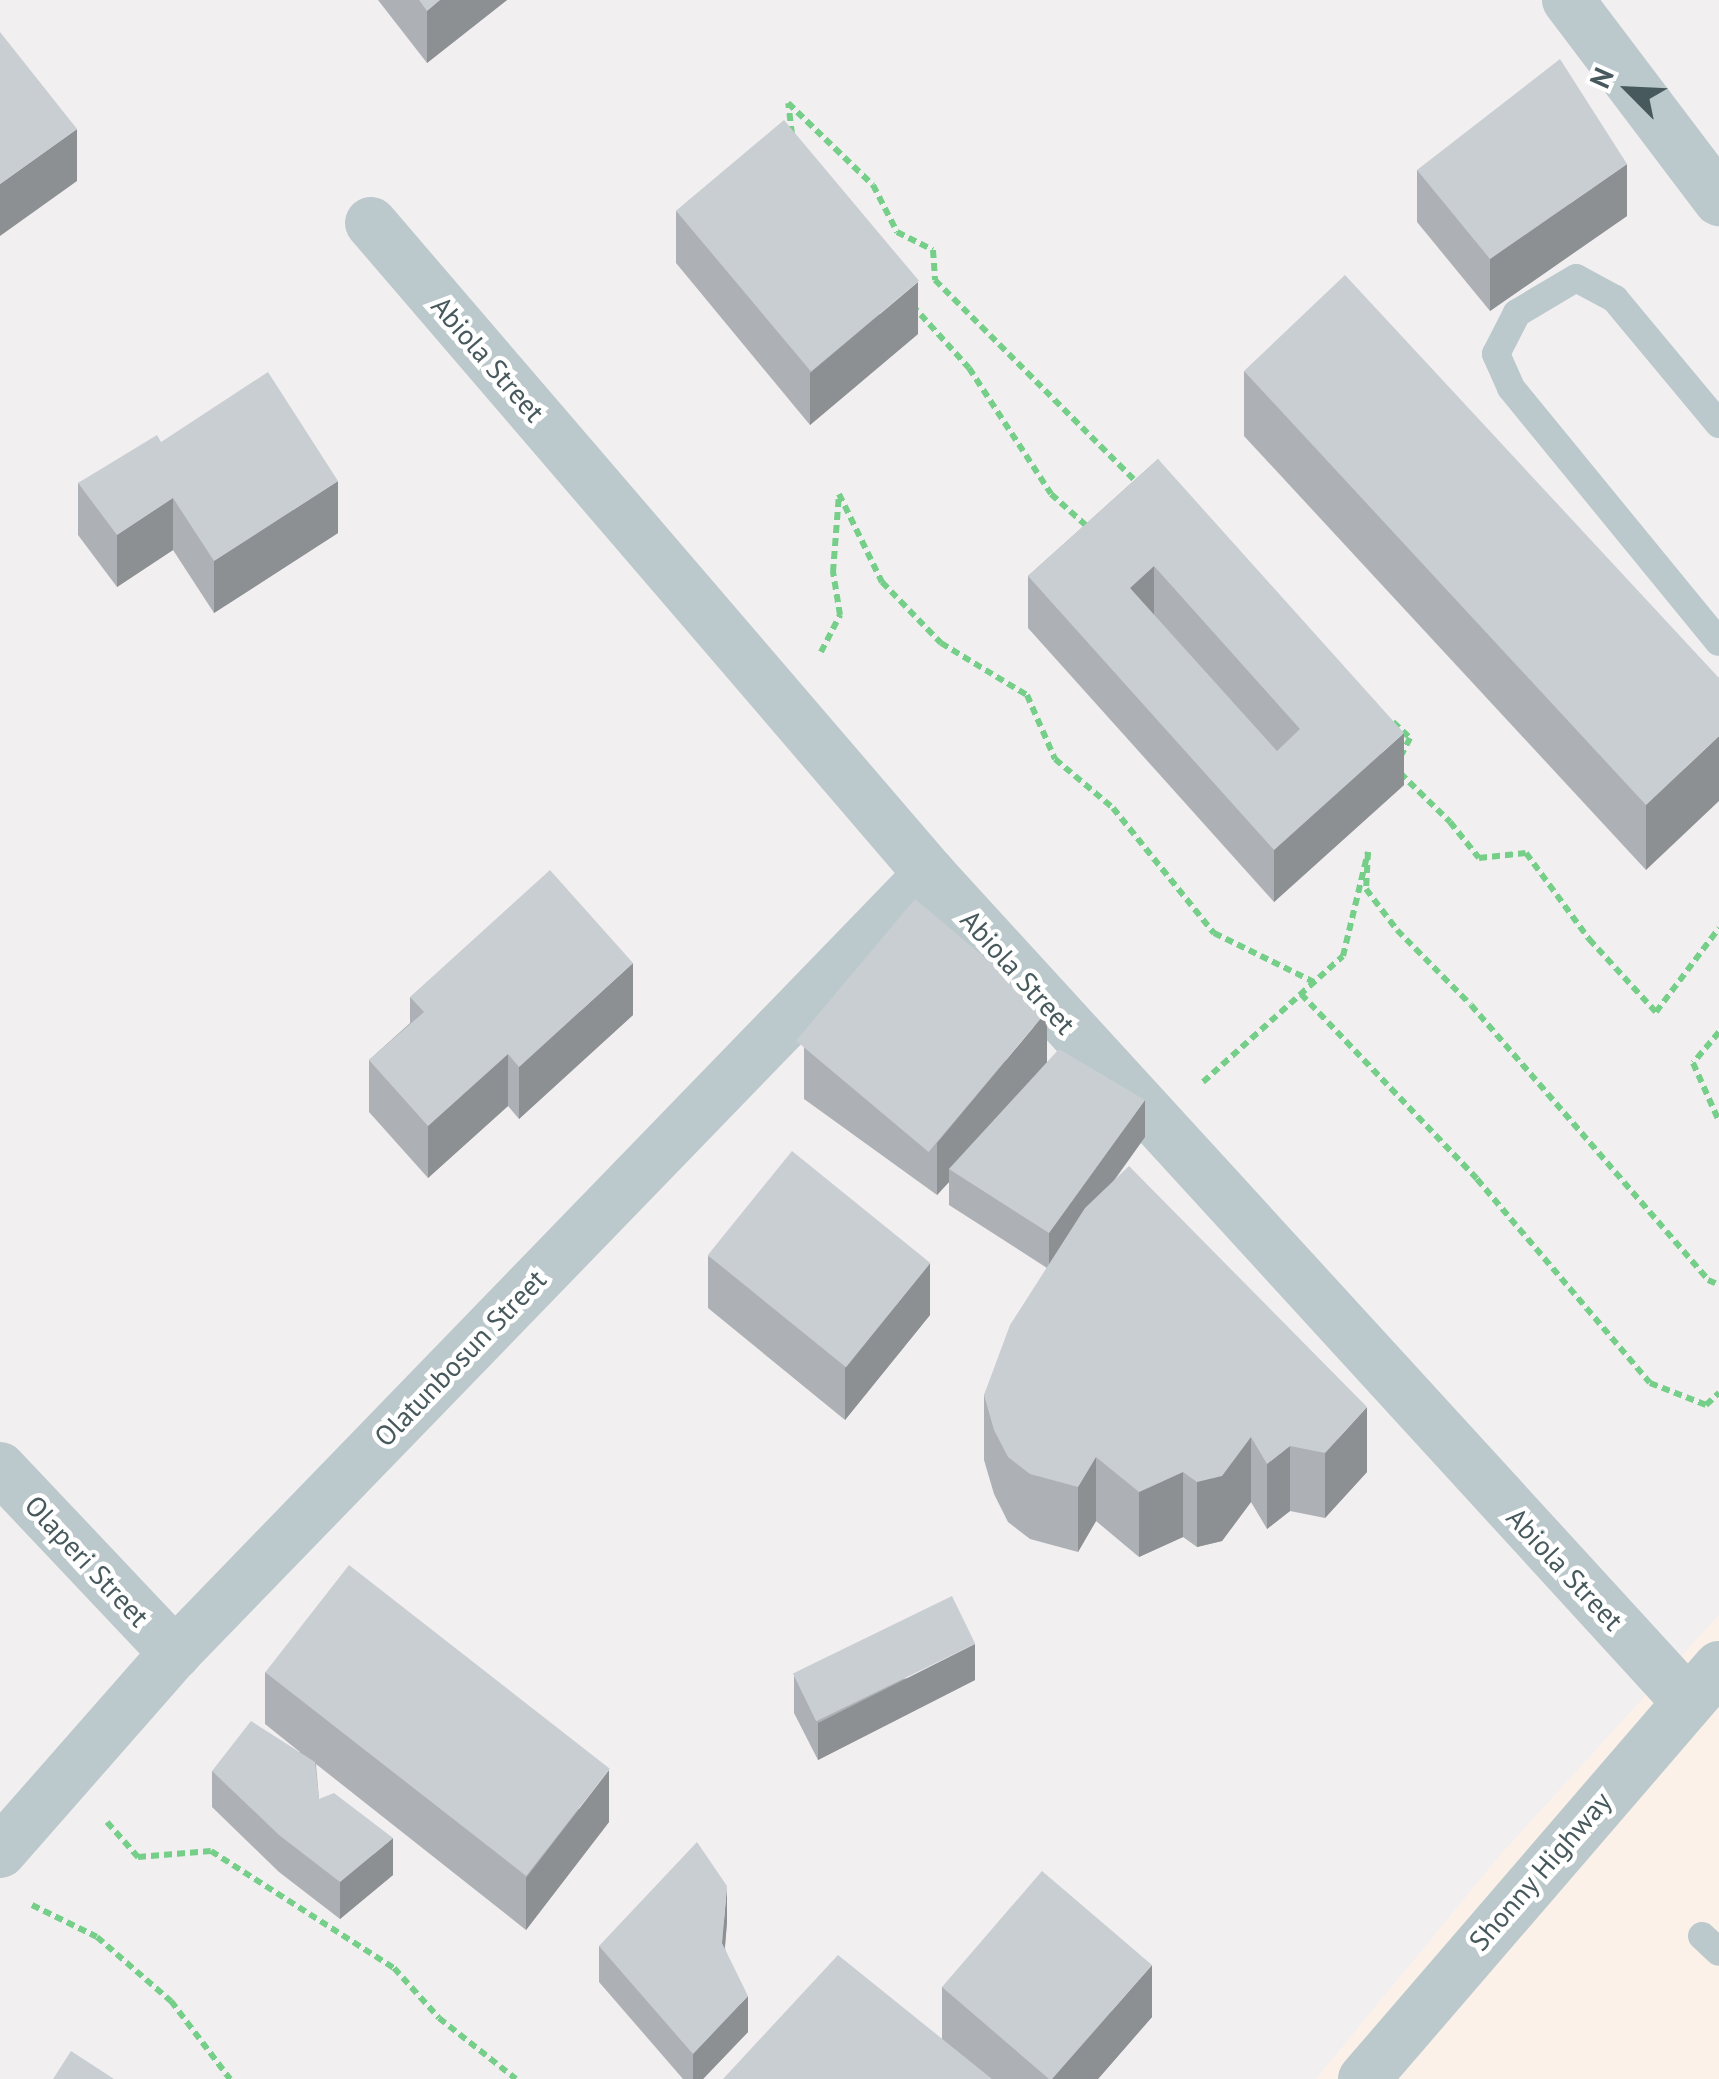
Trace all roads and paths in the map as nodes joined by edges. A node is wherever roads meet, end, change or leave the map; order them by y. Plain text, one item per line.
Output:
1 (1568, 0) edge
2 (792, 138) edge
3 (1719, 200) edge
4 (371, 224) dead end
5 (910, 302) edge
6 (1719, 424) edge
7 (1150, 496) edge
8 (1104, 541) edge
9 (1719, 642) edge
10 (818, 657) dead end
11 (1381, 711) edge
12 (930, 874) junction
13 (1719, 928) edge
14 (1314, 982) junction
15 (1301, 994) junction
16 (1719, 1032) edge
17 (1212, 1096) dead end
18 (1719, 1120) edge
19 (1719, 1285) edge
20 (1719, 1393) edge
21 (0, 1468) edge
22 (175, 1653) junction
23 (1703, 1684) edge
24 (66, 1777) junction
25 (8, 1874) edge
26 (230, 2079) edge
27 (516, 2079) edge
28 (1364, 2079) edge

1 - 3 street
2 - 7 path
4 - 12 street, Abiola Street
5 - 8 path
6 - 9 lane
10 - 14 path
11 - 13 path
12 - 22 street, Olatunbosun Street
12 - 23 street, Abiola Street
14 - 15 path
14 - 19 path
15 - 17 path
15 - 20 path
16 - 18 path
21 - 22 street, Olaperi Street
22 - 24 street, Olatunbosun Street
23 - 28 street, Shonny Highway
24 - 25 street, Olatunbosun Street
24 - 27 path
25 - 26 path

